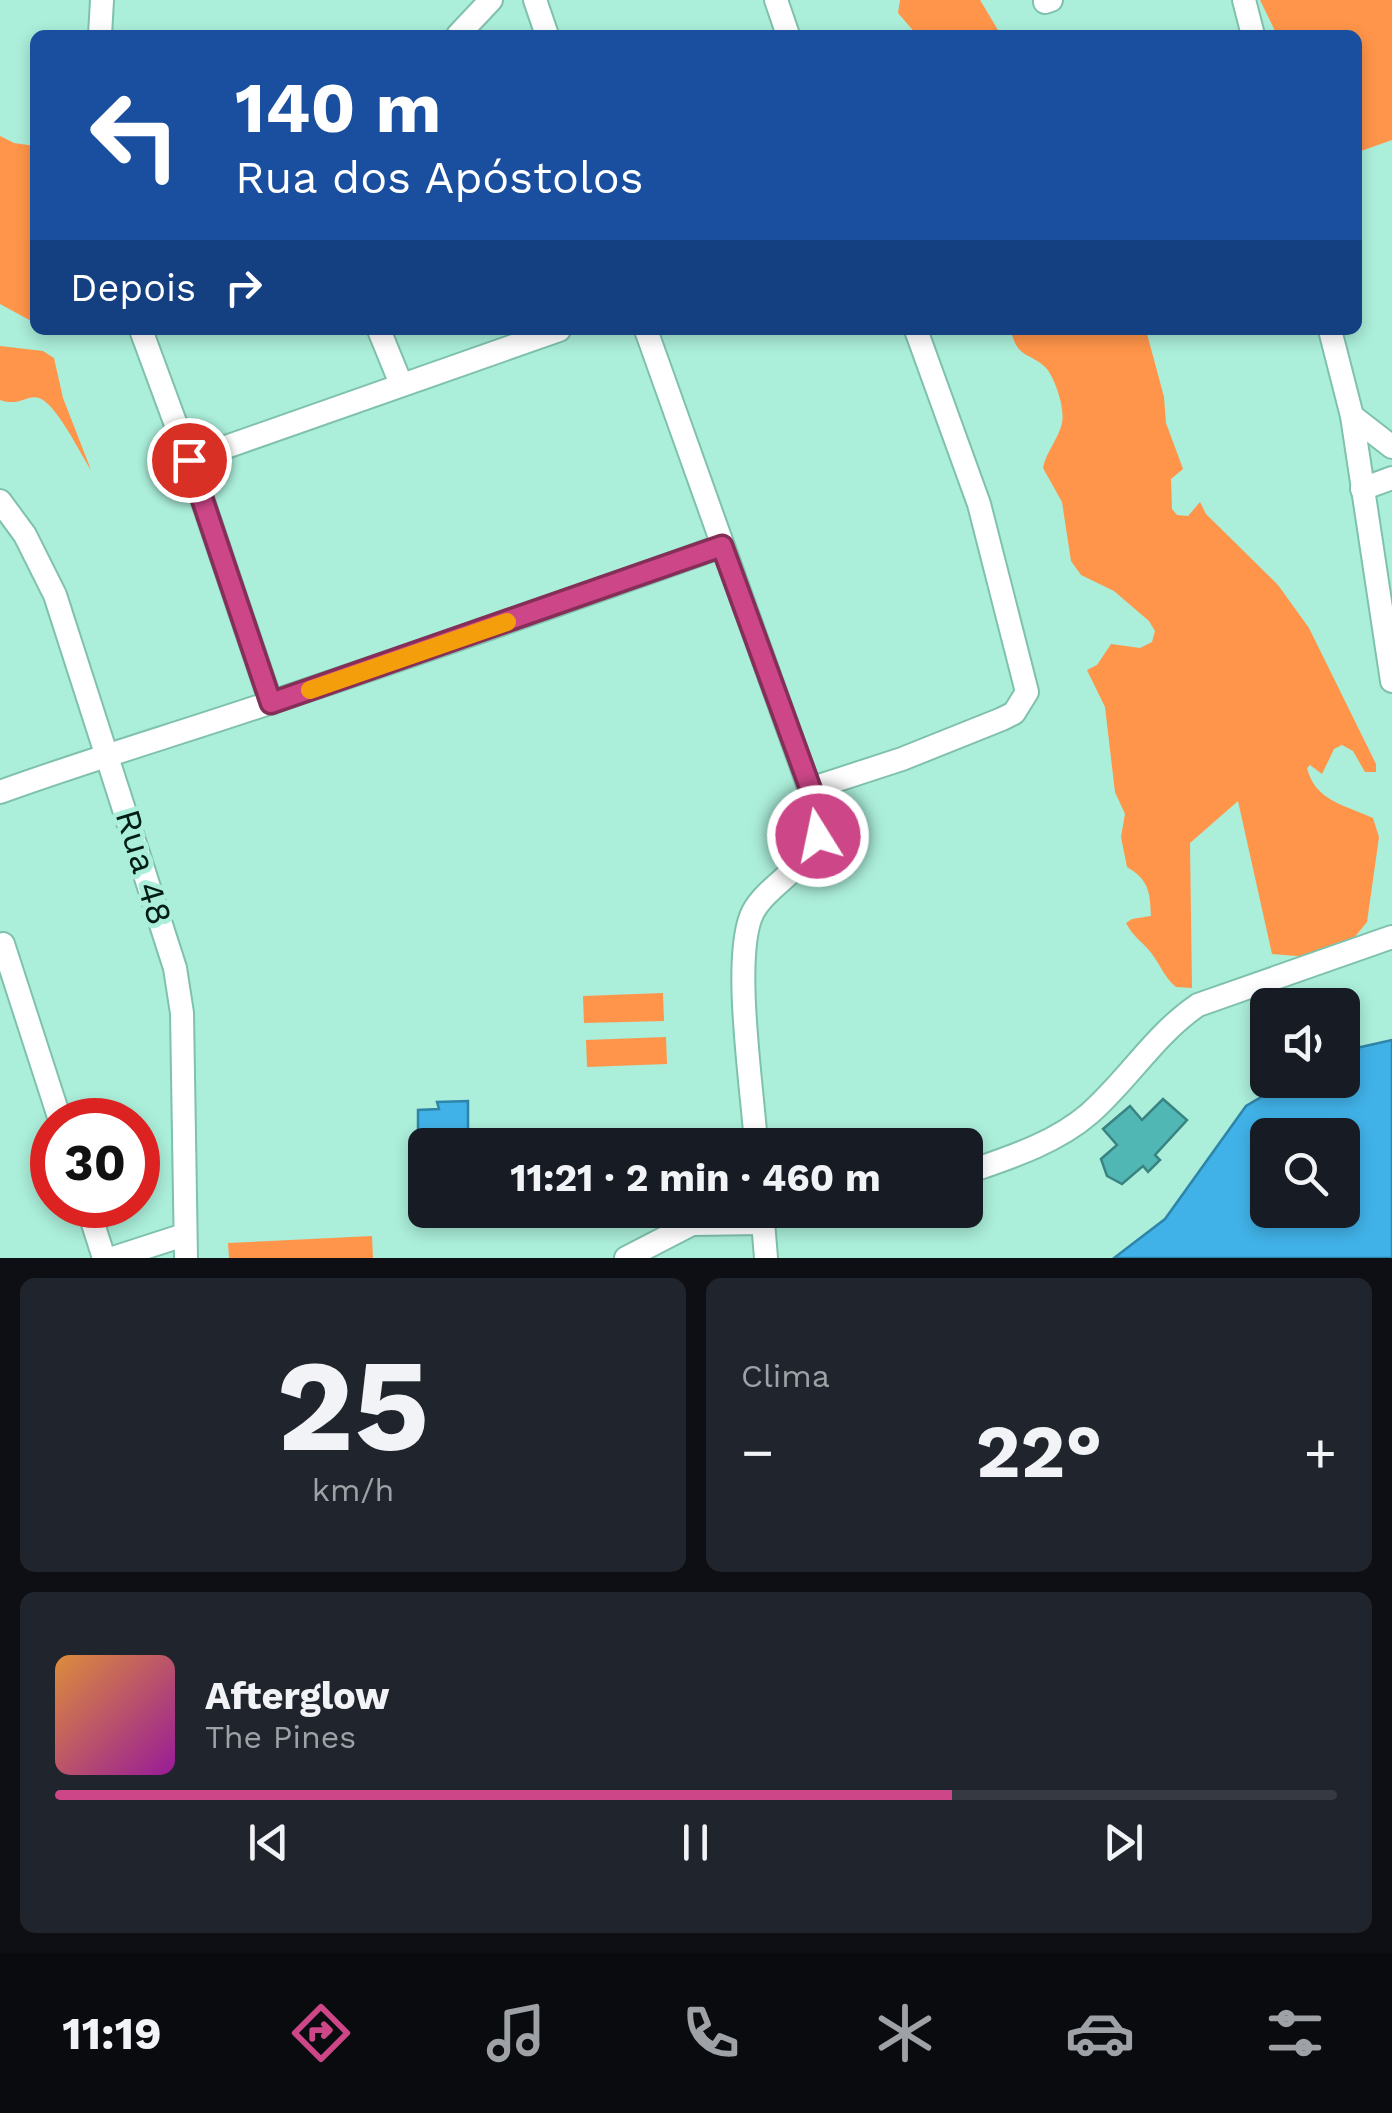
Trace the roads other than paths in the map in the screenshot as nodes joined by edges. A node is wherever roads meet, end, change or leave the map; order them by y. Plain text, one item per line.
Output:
1 (102, 0) edge
2 (491, 0) edge
3 (534, 0) edge
4 (776, 0) edge
5 (1244, 0) edge
6 (100, 30) edge
7 (463, 30) edge
8 (544, 30) edge
9 (786, 30) edge
10 (1252, 30) edge
11 (144, 335) edge
12 (381, 335) edge
13 (545, 335) edge
14 (648, 335) edge
15 (918, 335) edge
16 (1331, 335) edge
17 (401, 384) junction
18 (1352, 416) junction
19 (1392, 447) edge
20 (189, 460) junction
21 (1392, 478) edge
22 (1362, 489) junction
23 (0, 501) edge
24 (722, 546) junction
25 (1392, 681) edge
26 (271, 703) junction
27 (108, 752) junction
28 (810, 789) junction
29 (0, 792) edge
30 (1392, 937) edge
31 (3, 944) dead end
32 (53, 1098) edge
33 (755, 1128) edge
34 (983, 1167) edge
35 (94, 1228) edge
36 (684, 1228) edge
37 (763, 1228) edge
38 (185, 1247) edge
39 (104, 1258) edge
40 (113, 1258) edge
41 (626, 1258) edge
42 (766, 1258) edge

1 - 6 street
2 - 7 street
3 - 8 street
4 - 9 street
5 - 10 street
11 - 20 street
12 - 17 street
13 - 17 street
14 - 24 street
15 - 28 street
16 - 18 street
17 - 20 street
18 - 19 street
18 - 22 street
20 - 26 street
21 - 22 street
22 - 25 street
23 - 27 street, Rua 48
24 - 26 street
24 - 28 street
26 - 27 street
27 - 29 street
27 - 38 street, Rua 48
28 - 33 street
30 - 34 street
31 - 32 street
35 - 39 street
36 - 41 street
37 - 42 street
38 - 40 street

